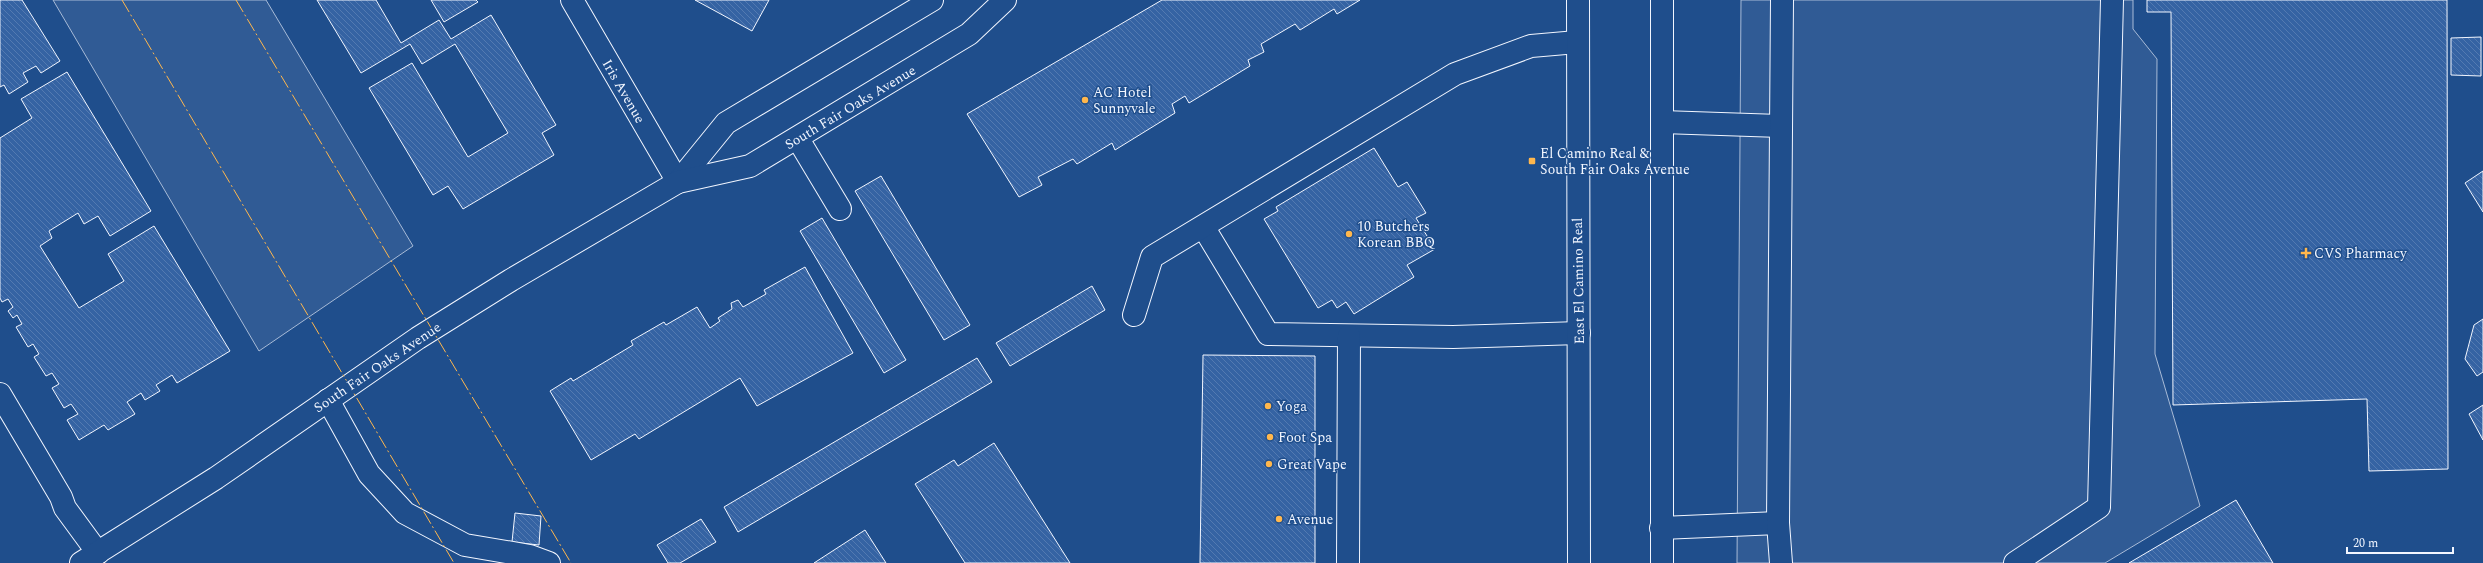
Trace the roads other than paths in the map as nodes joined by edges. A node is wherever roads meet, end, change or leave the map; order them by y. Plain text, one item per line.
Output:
1 (572, 0) edge
2 (932, 0) edge
3 (1005, 0) edge
4 (1578, 0) edge
5 (1662, 0) edge
6 (1782, 0) edge
7 (2112, 0) edge
8 (1577, 42) junction
9 (1662, 122) junction
10 (1781, 126) junction
11 (798, 139) junction
12 (678, 182) junction
13 (840, 209) dead end
14 (1204, 228) junction
15 (1134, 315) dead end
16 (1579, 333) junction
17 (1349, 336) junction
18 (0, 394) edge
19 (328, 400) junction
20 (1778, 523) junction
21 (1661, 528) junction
22 (90, 558) edge
23 (549, 563) edge
24 (1348, 563) edge
25 (1579, 563) edge
26 (1662, 563) edge
27 (1781, 563) edge
28 (2015, 563) edge

1 - 12 main road, Iris Avenue
2 - 12 main road, South Fair Oaks Avenue
3 - 11 main road, South Fair Oaks Avenue
4 - 8 main road, East El Camino Real
5 - 9 main road
6 - 10 main road
7 - 28 main road
8 - 14 main road
8 - 16 main road, East El Camino Real
9 - 10 main road
9 - 21 main road
10 - 20 main road
11 - 12 main road, South Fair Oaks Avenue
11 - 13 main road
12 - 19 main road, South Fair Oaks Avenue
14 - 15 main road
14 - 17 main road
16 - 17 main road
16 - 25 main road, East El Camino Real
17 - 24 main road
18 - 22 main road
19 - 22 main road, South Fair Oaks Avenue
19 - 23 main road
20 - 21 main road
20 - 27 main road
21 - 26 main road

